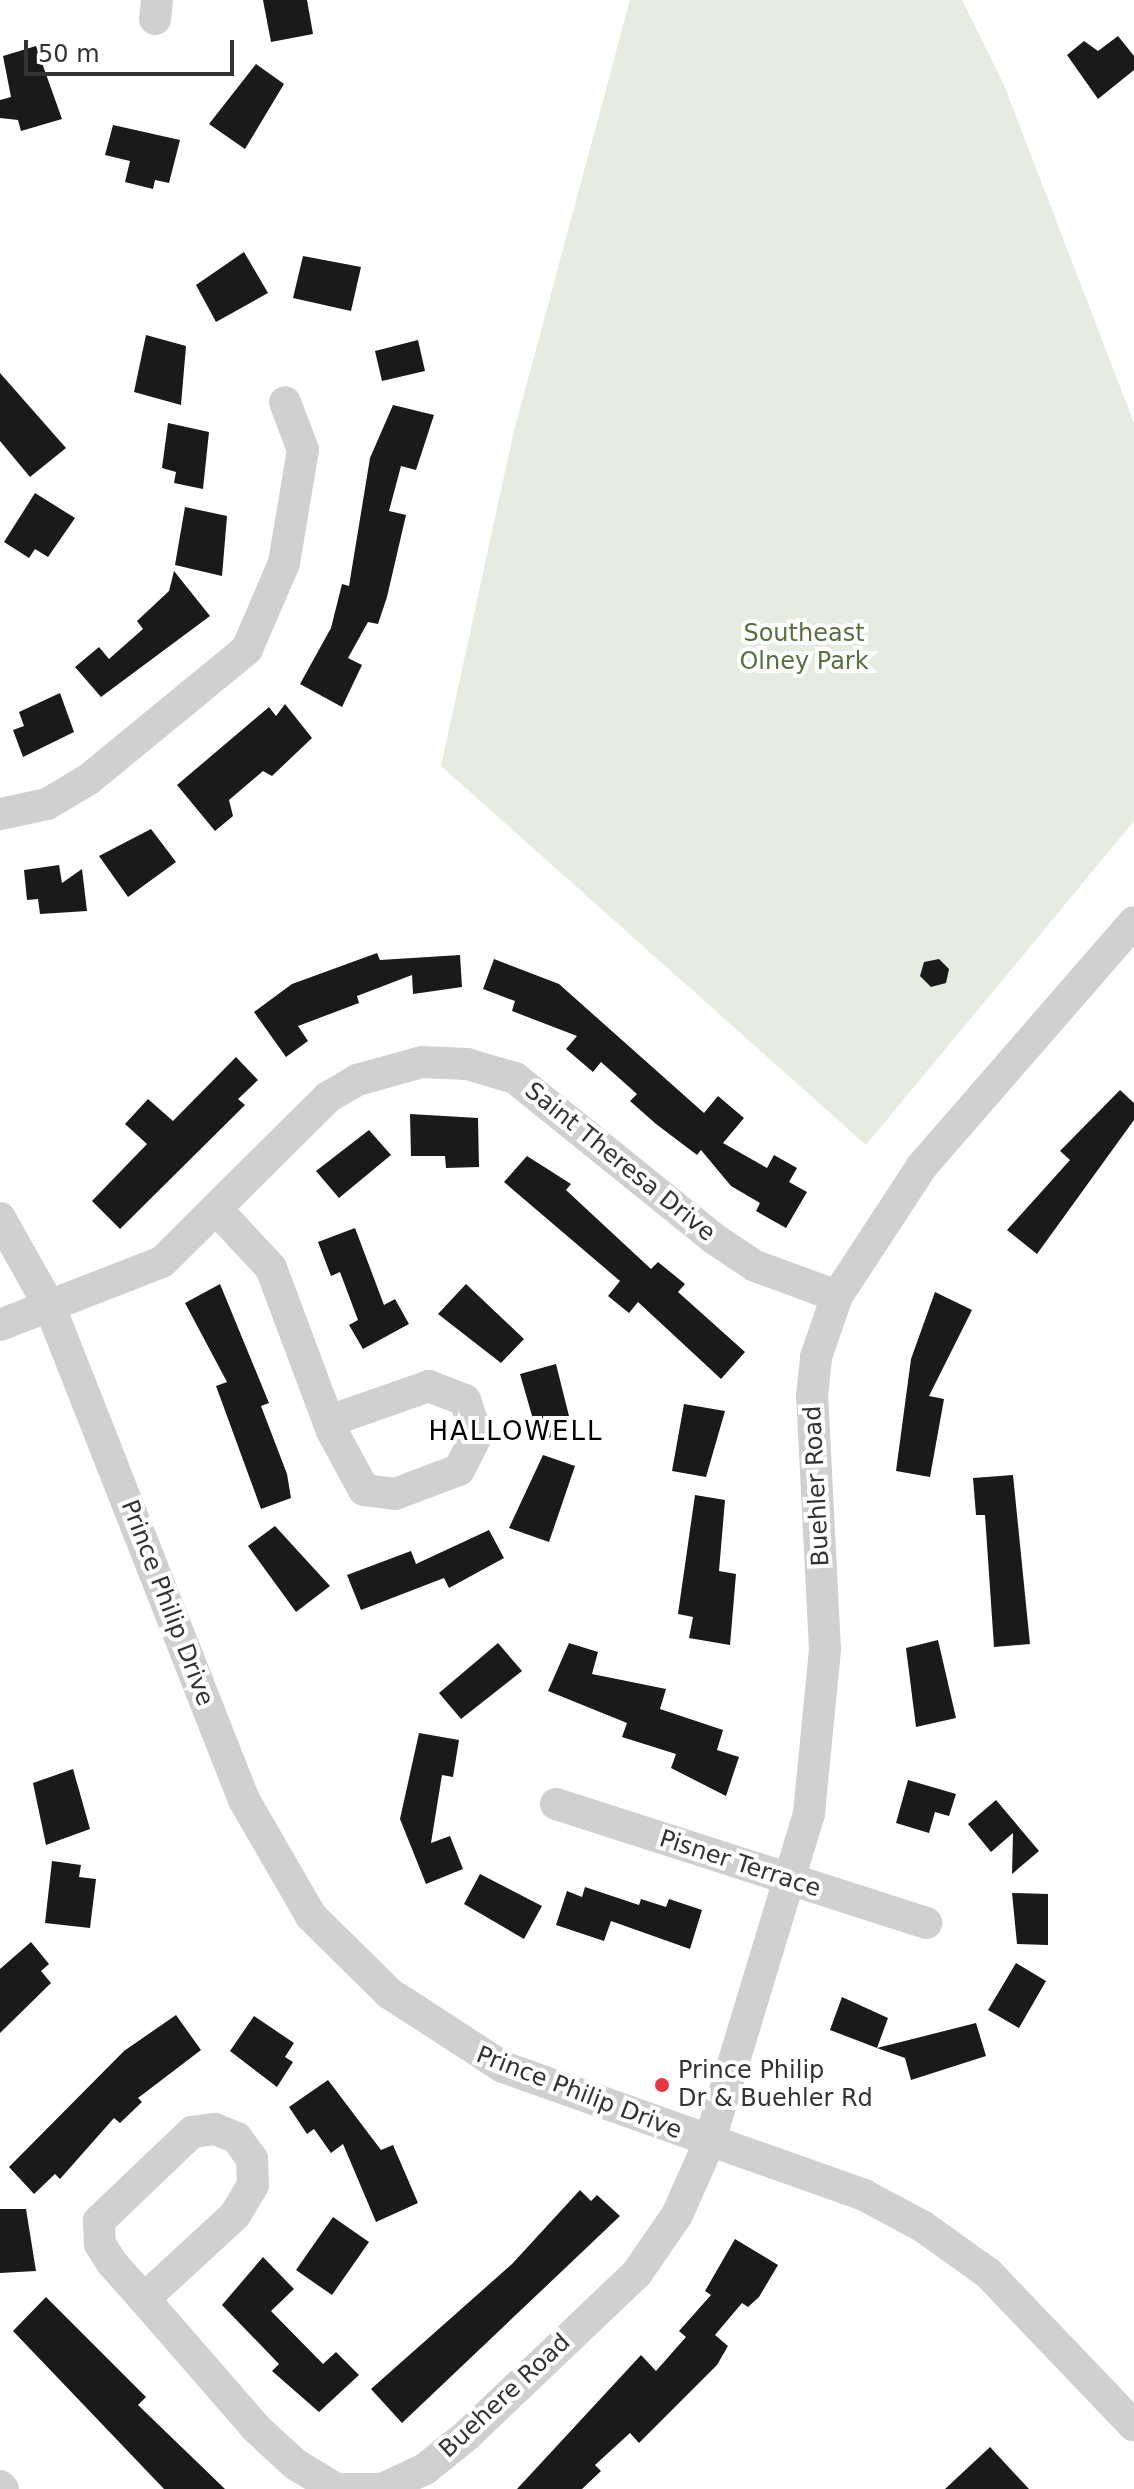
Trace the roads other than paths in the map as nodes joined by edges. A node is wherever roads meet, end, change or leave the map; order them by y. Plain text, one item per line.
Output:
1 (285, 402) dead end
2 (0, 814) edge
3 (1134, 922) edge
4 (217, 1210) junction
5 (0, 1218) edge
6 (837, 1296) junction
7 (50, 1307) junction
8 (0, 1325) edge
9 (329, 1421) dead end
10 (556, 1804) dead end
11 (787, 1880) junction
12 (926, 1923) dead end
13 (709, 2143) junction
14 (144, 2299) junction
15 (1134, 2426) edge

1 - 2 street
3 - 6 street, Buehler Road
4 - 6 street, Saint Theresa Drive
4 - 7 street, Saint Theresa Drive
4 - 9 street
5 - 7 street, Prince Philip Drive
6 - 11 street, Buehler Road
7 - 8 street, Saint Theresa Drive
7 - 13 street, Prince Philip Drive
10 - 11 street, Pisner Terrace
11 - 12 street, Pisner Terrace
11 - 13 street, Buehler Road
13 - 14 street, Buehere Road
13 - 15 street, Prince Philip Drive
14 - 14 street, Buehere Road

